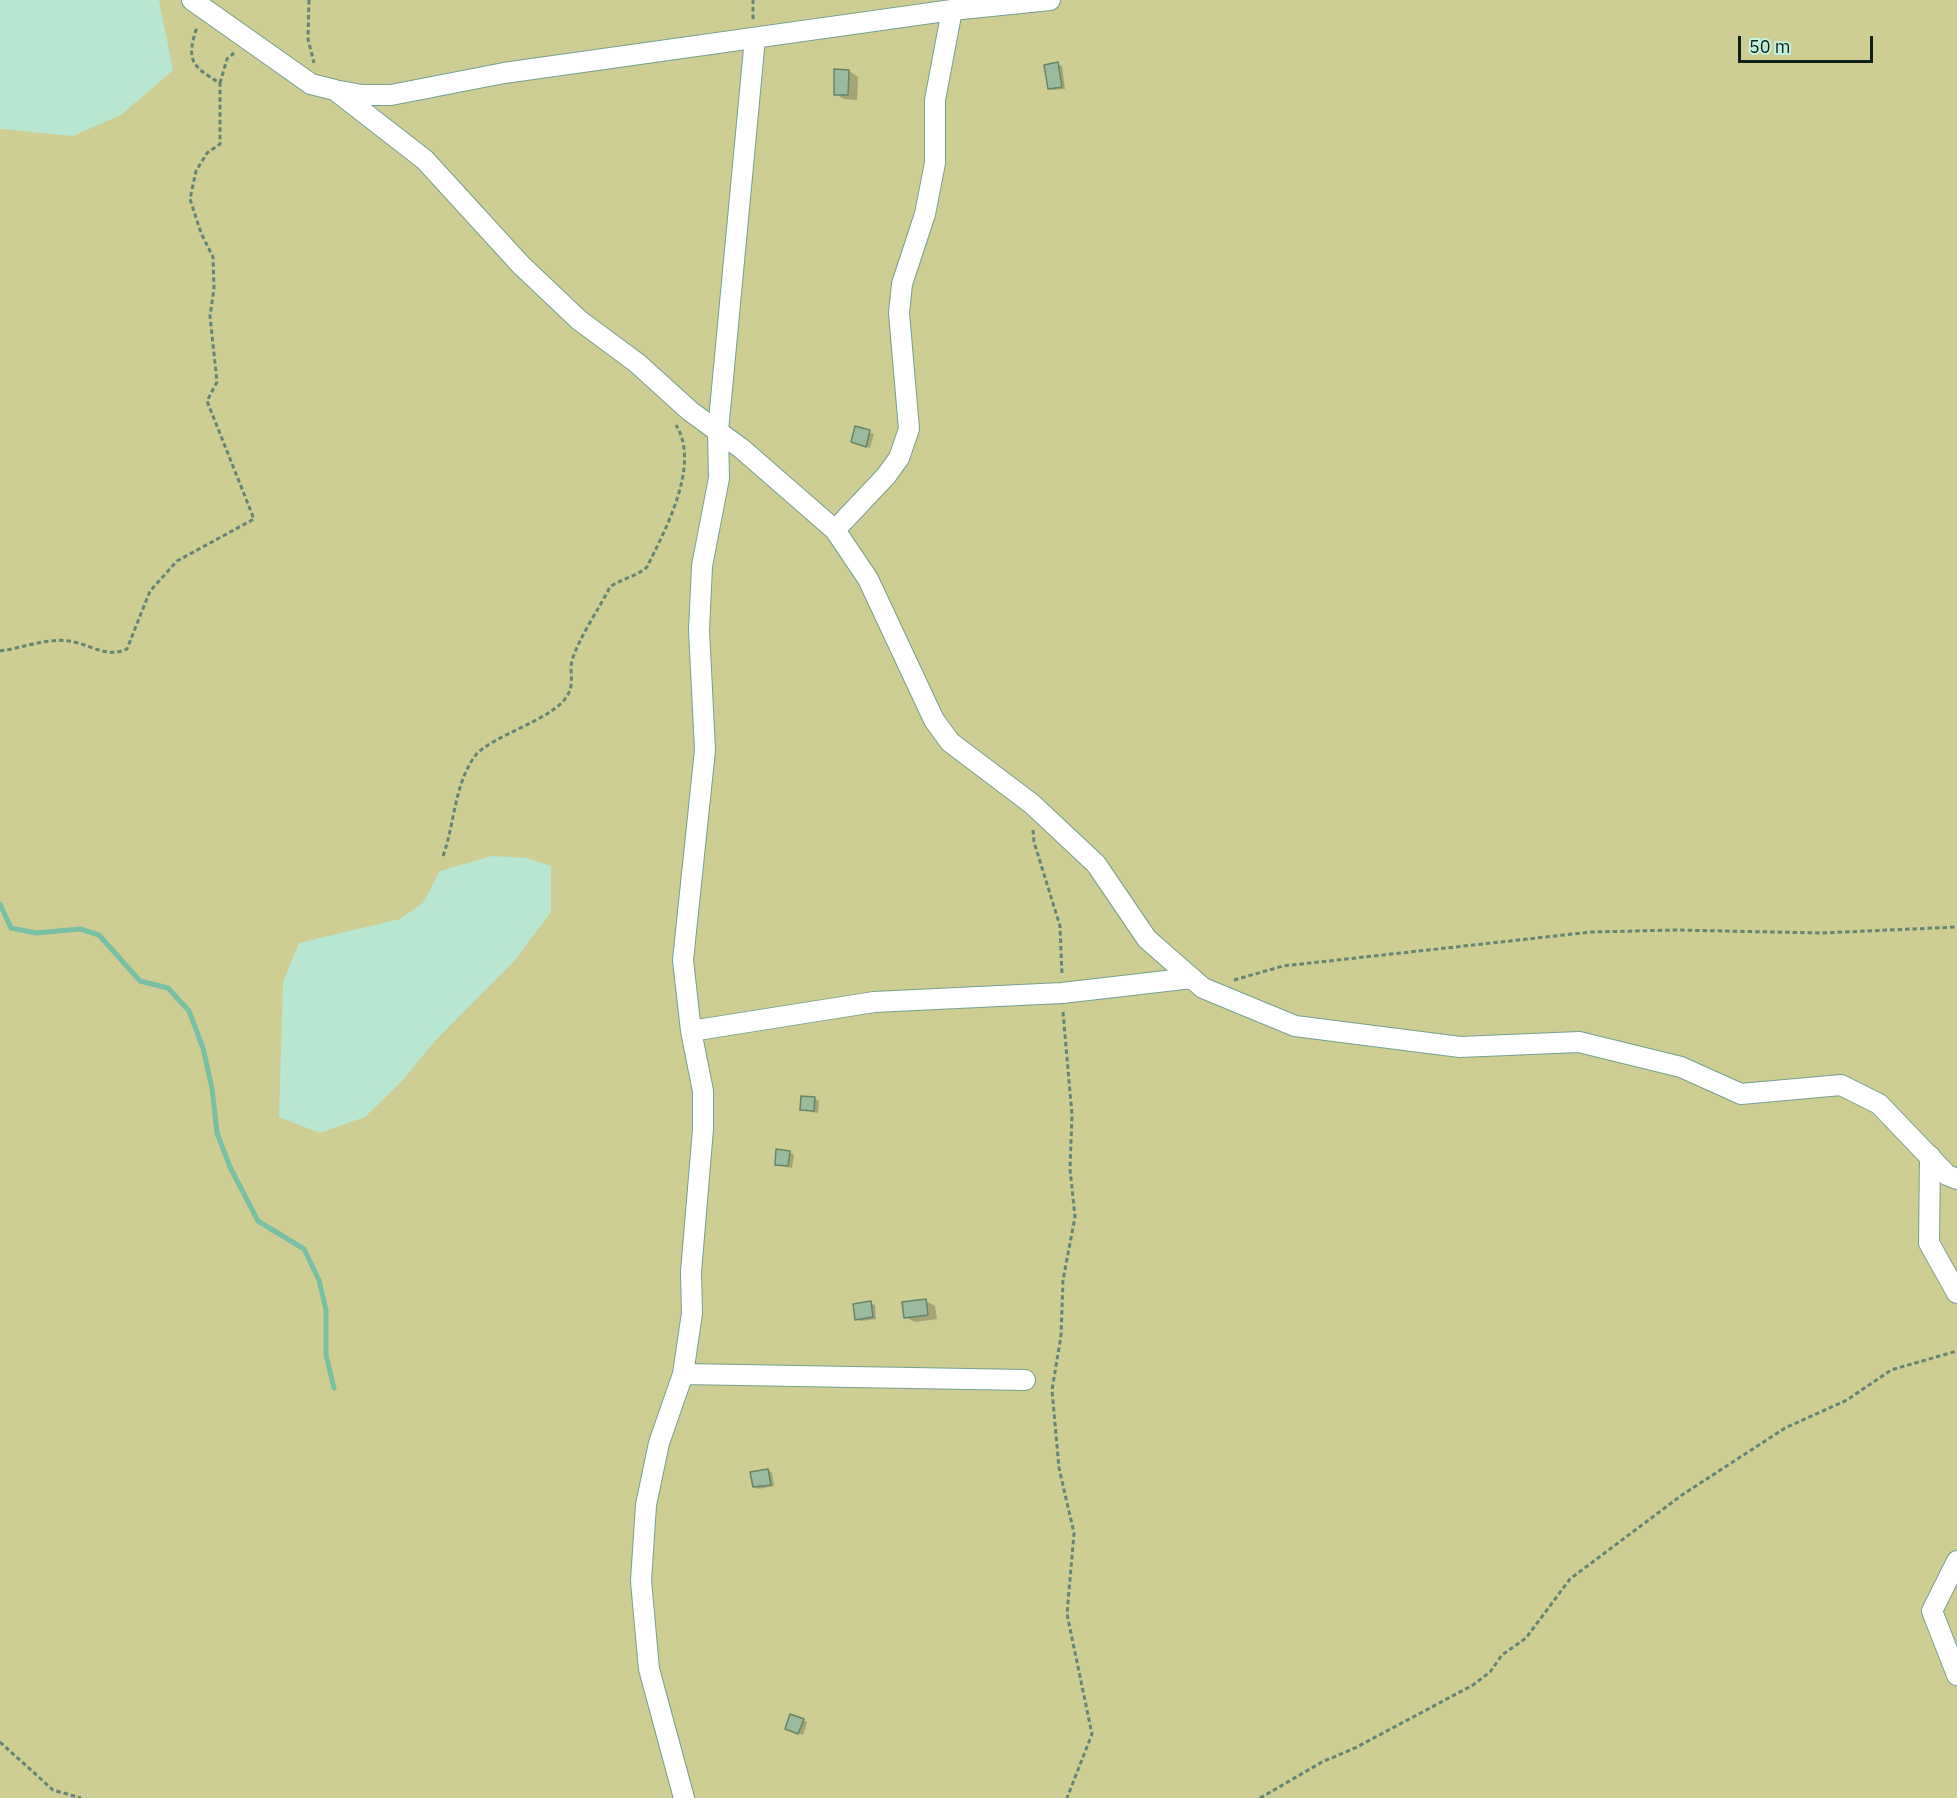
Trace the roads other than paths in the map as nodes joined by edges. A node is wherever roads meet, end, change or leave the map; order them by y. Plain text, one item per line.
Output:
1 (1050, 0) edge
2 (198, 4) edge
3 (952, 10) junction
4 (755, 38) junction
5 (335, 90) junction
6 (718, 431) junction
7 (835, 530) junction
8 (1198, 983) junction
9 (691, 1031) junction
10 (1930, 1156) junction
11 (1957, 1179) edge
12 (1957, 1293) edge
13 (683, 1374) junction
14 (1025, 1380) dead end
15 (1957, 1561) edge
16 (1957, 1675) edge
17 (684, 1798) edge

1 - 3 street
2 - 5 street
3 - 4 street
3 - 7 street
4 - 5 street
4 - 6 street
5 - 6 street
6 - 7 street
6 - 9 street
7 - 8 street
8 - 9 street
8 - 10 street
9 - 13 street
10 - 11 street
10 - 12 street
13 - 14 street
13 - 17 street
15 - 16 street

